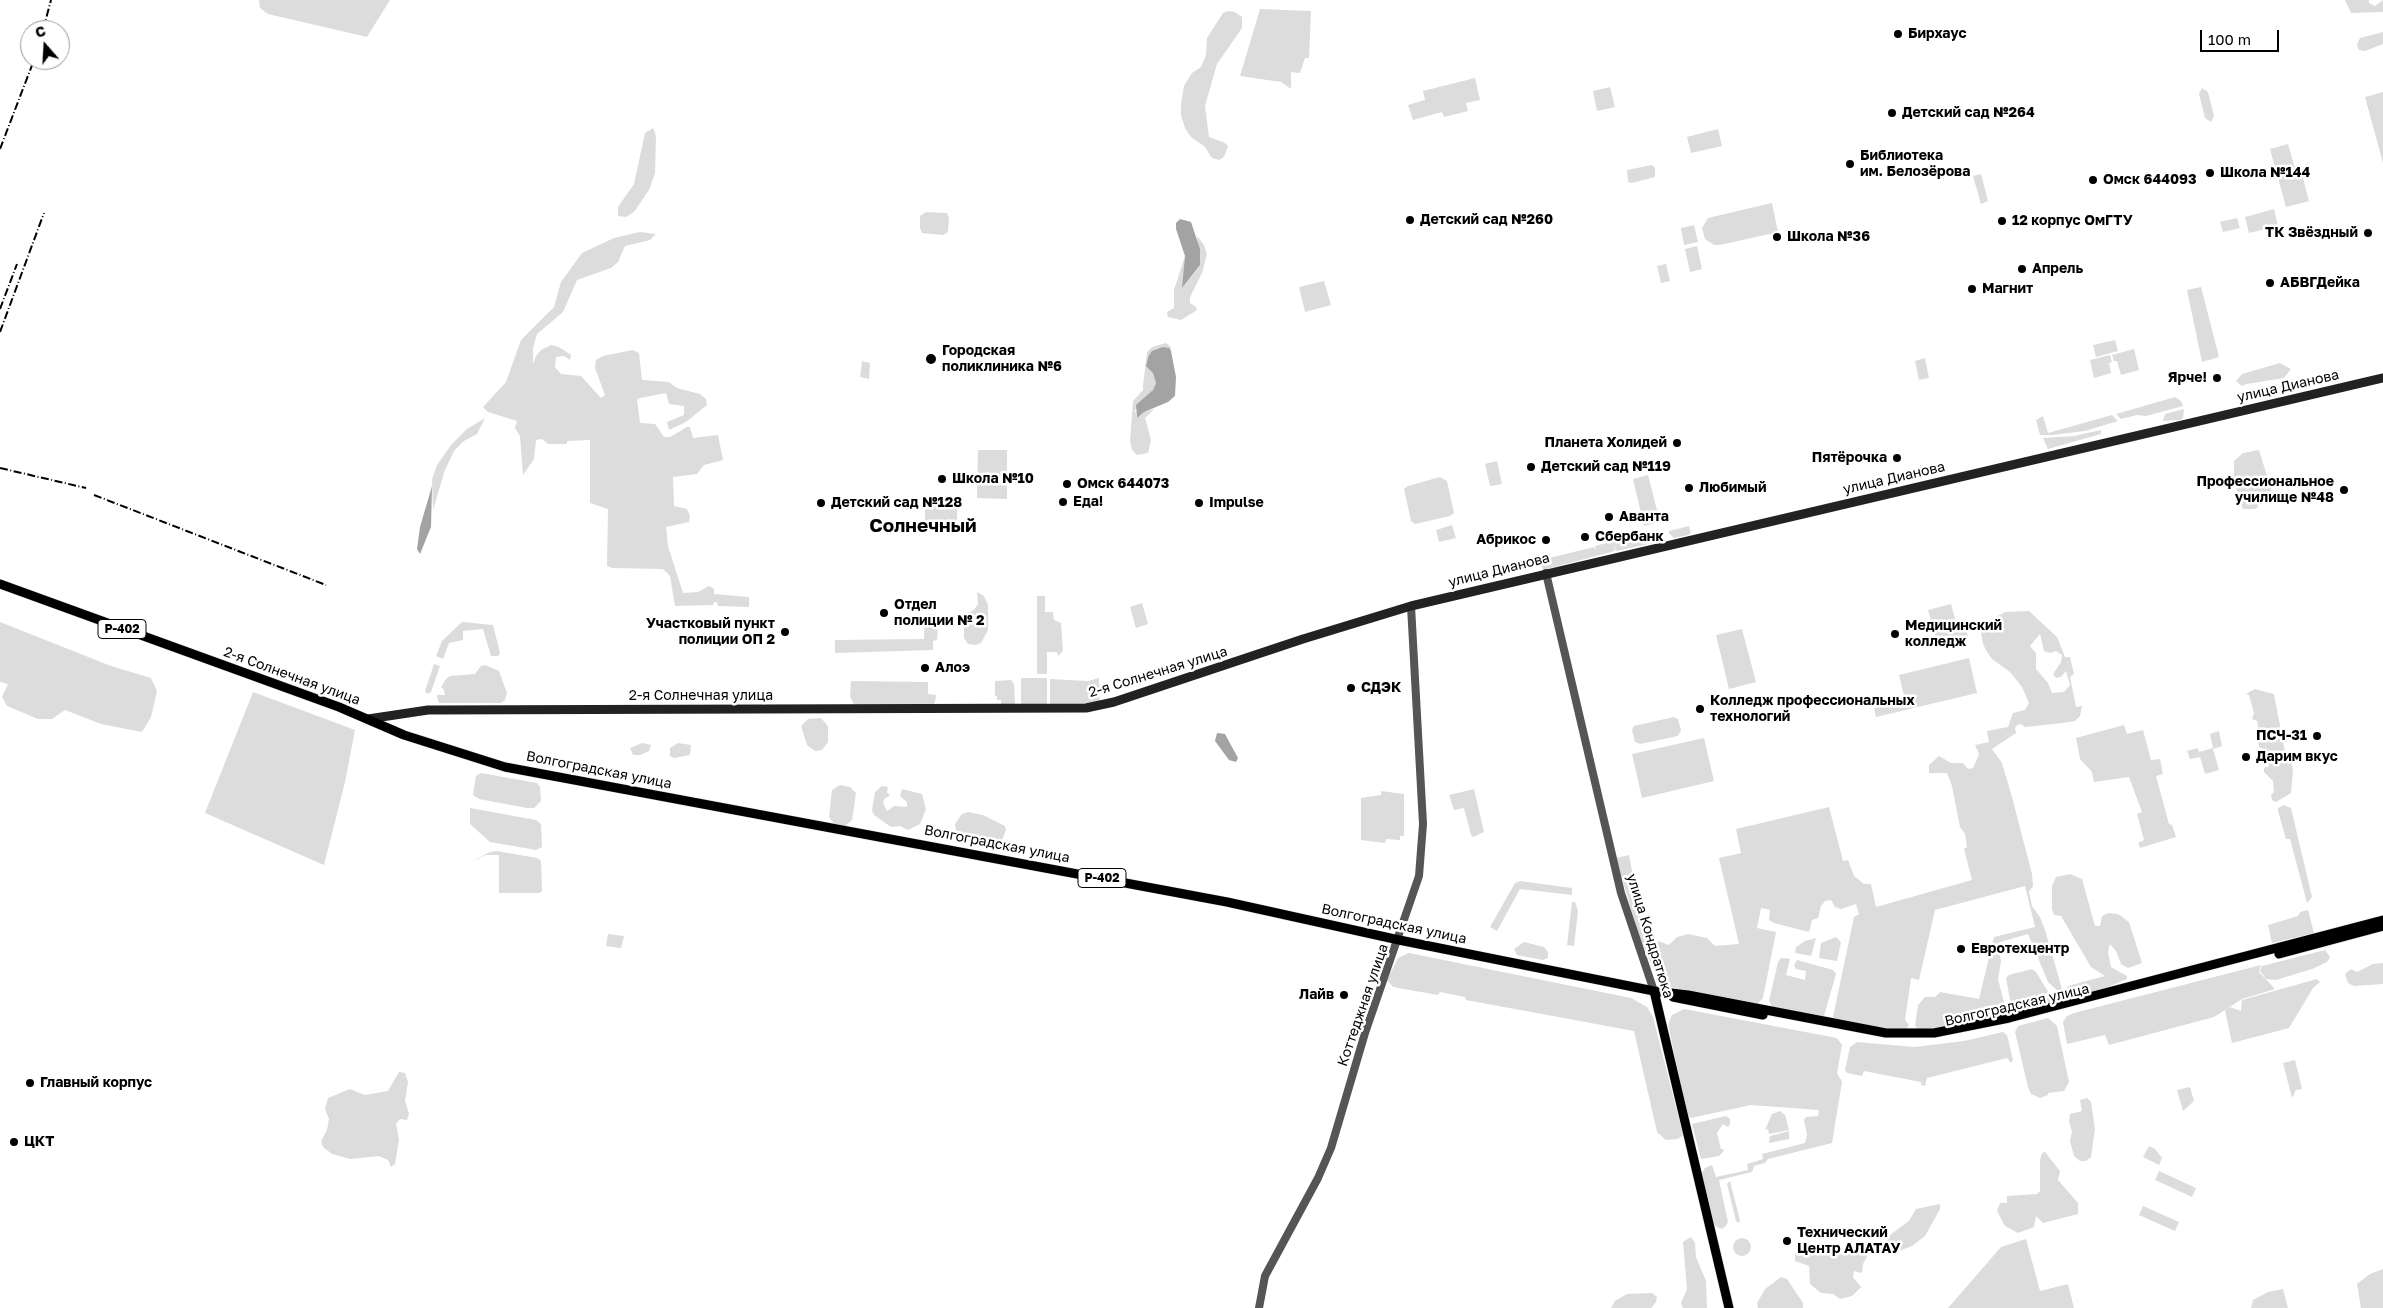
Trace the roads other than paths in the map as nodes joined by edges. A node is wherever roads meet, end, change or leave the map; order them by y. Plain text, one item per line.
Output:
1 (2383, 378) edge
2 (1546, 572) junction
3 (0, 584) edge
4 (1411, 606) junction
5 (368, 719) junction
6 (2383, 920) edge
7 (2383, 926) edge
8 (1399, 940) junction
9 (1654, 991) junction
10 (1259, 1308) edge
11 (1729, 1308) edge

1 - 2 main road, улица Дианова
2 - 4 main road, улица Дианова
2 - 9 street, улица Кондратюка
3 - 5 main road, 2-я Солнечная улица / Р-402
4 - 5 main road, 2-я Солнечная улица
4 - 8 street, Коттеджная улица
5 - 8 main road, Волгоградская улица / Р-402
6 - 9 main road, Волгоградская улица
7 - 9 main road, Волгоградская улица
8 - 9 main road, Волгоградская улица / Р-402
8 - 10 street, Коттеджная улица
9 - 11 main road, улица Кондратюка

